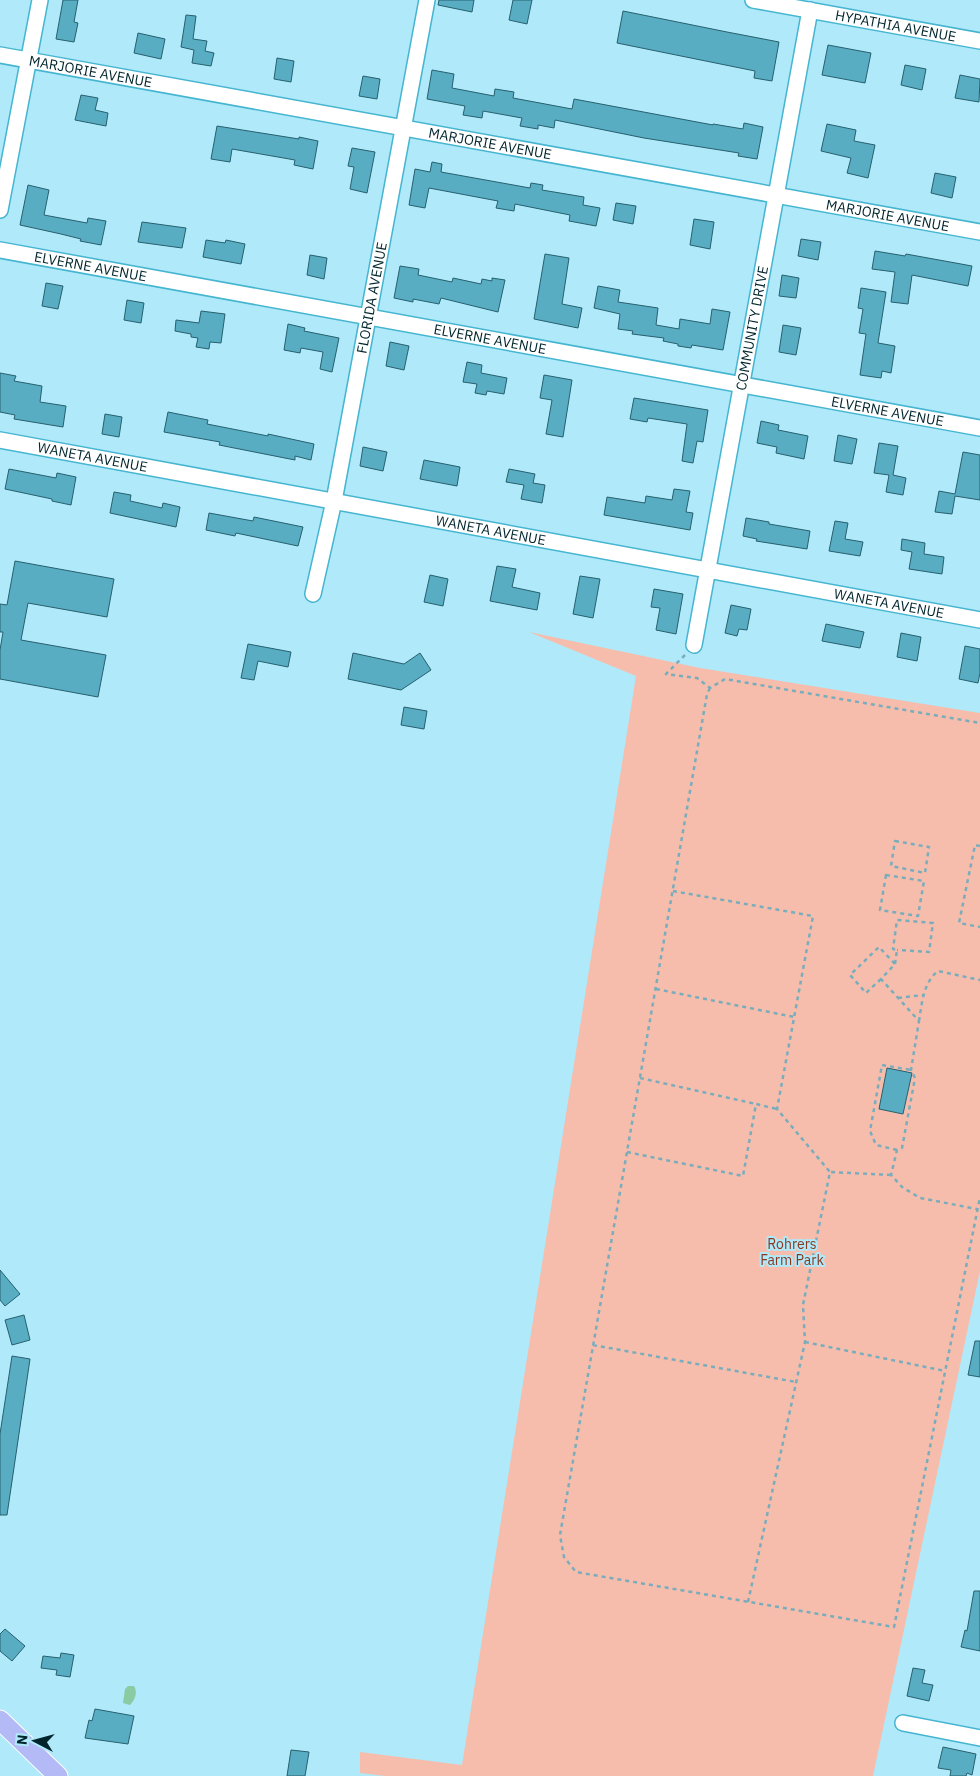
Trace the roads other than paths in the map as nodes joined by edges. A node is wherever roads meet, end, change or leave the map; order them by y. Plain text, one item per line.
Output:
1 (40, 0) edge
2 (427, 0) edge
3 (753, 0) edge
4 (810, 10) junction
5 (980, 41) edge
6 (0, 55) edge
7 (29, 60) junction
8 (403, 128) junction
9 (776, 196) junction
10 (0, 210) edge
11 (980, 232) edge
12 (0, 250) edge
13 (368, 317) junction
14 (742, 385) junction
15 (980, 428) edge
16 (0, 440) edge
17 (334, 502) junction
18 (708, 570) junction
19 (313, 594) dead end
20 (980, 620) edge
21 (694, 645) road end
22 (0, 1720) edge
23 (903, 1723) dead end
24 (980, 1738) edge
25 (58, 1776) edge

1 - 7 street
2 - 8 street, FLORIDA AVENUE
3 - 4 street, HYPATHIA AVENUE
4 - 5 street, HYPATHIA AVENUE
4 - 9 street, COMMUNITY DRIVE
6 - 7 street, MARJORIE AVENUE
7 - 8 street, MARJORIE AVENUE
7 - 10 street
8 - 9 street, MARJORIE AVENUE
8 - 13 street, FLORIDA AVENUE
9 - 11 street, MARJORIE AVENUE
9 - 14 street, COMMUNITY DRIVE
12 - 13 street, ELVERNE AVENUE
13 - 14 street, ELVERNE AVENUE
13 - 17 street, FLORIDA AVENUE
14 - 15 street, ELVERNE AVENUE
14 - 18 street, COMMUNITY DRIVE
16 - 17 street, WANETA AVENUE
17 - 18 street, WANETA AVENUE
17 - 19 street, FLORIDA AVENUE
18 - 20 street, WANETA AVENUE
18 - 21 street, COMMUNITY DRIVE
22 - 25 main road
23 - 24 street

